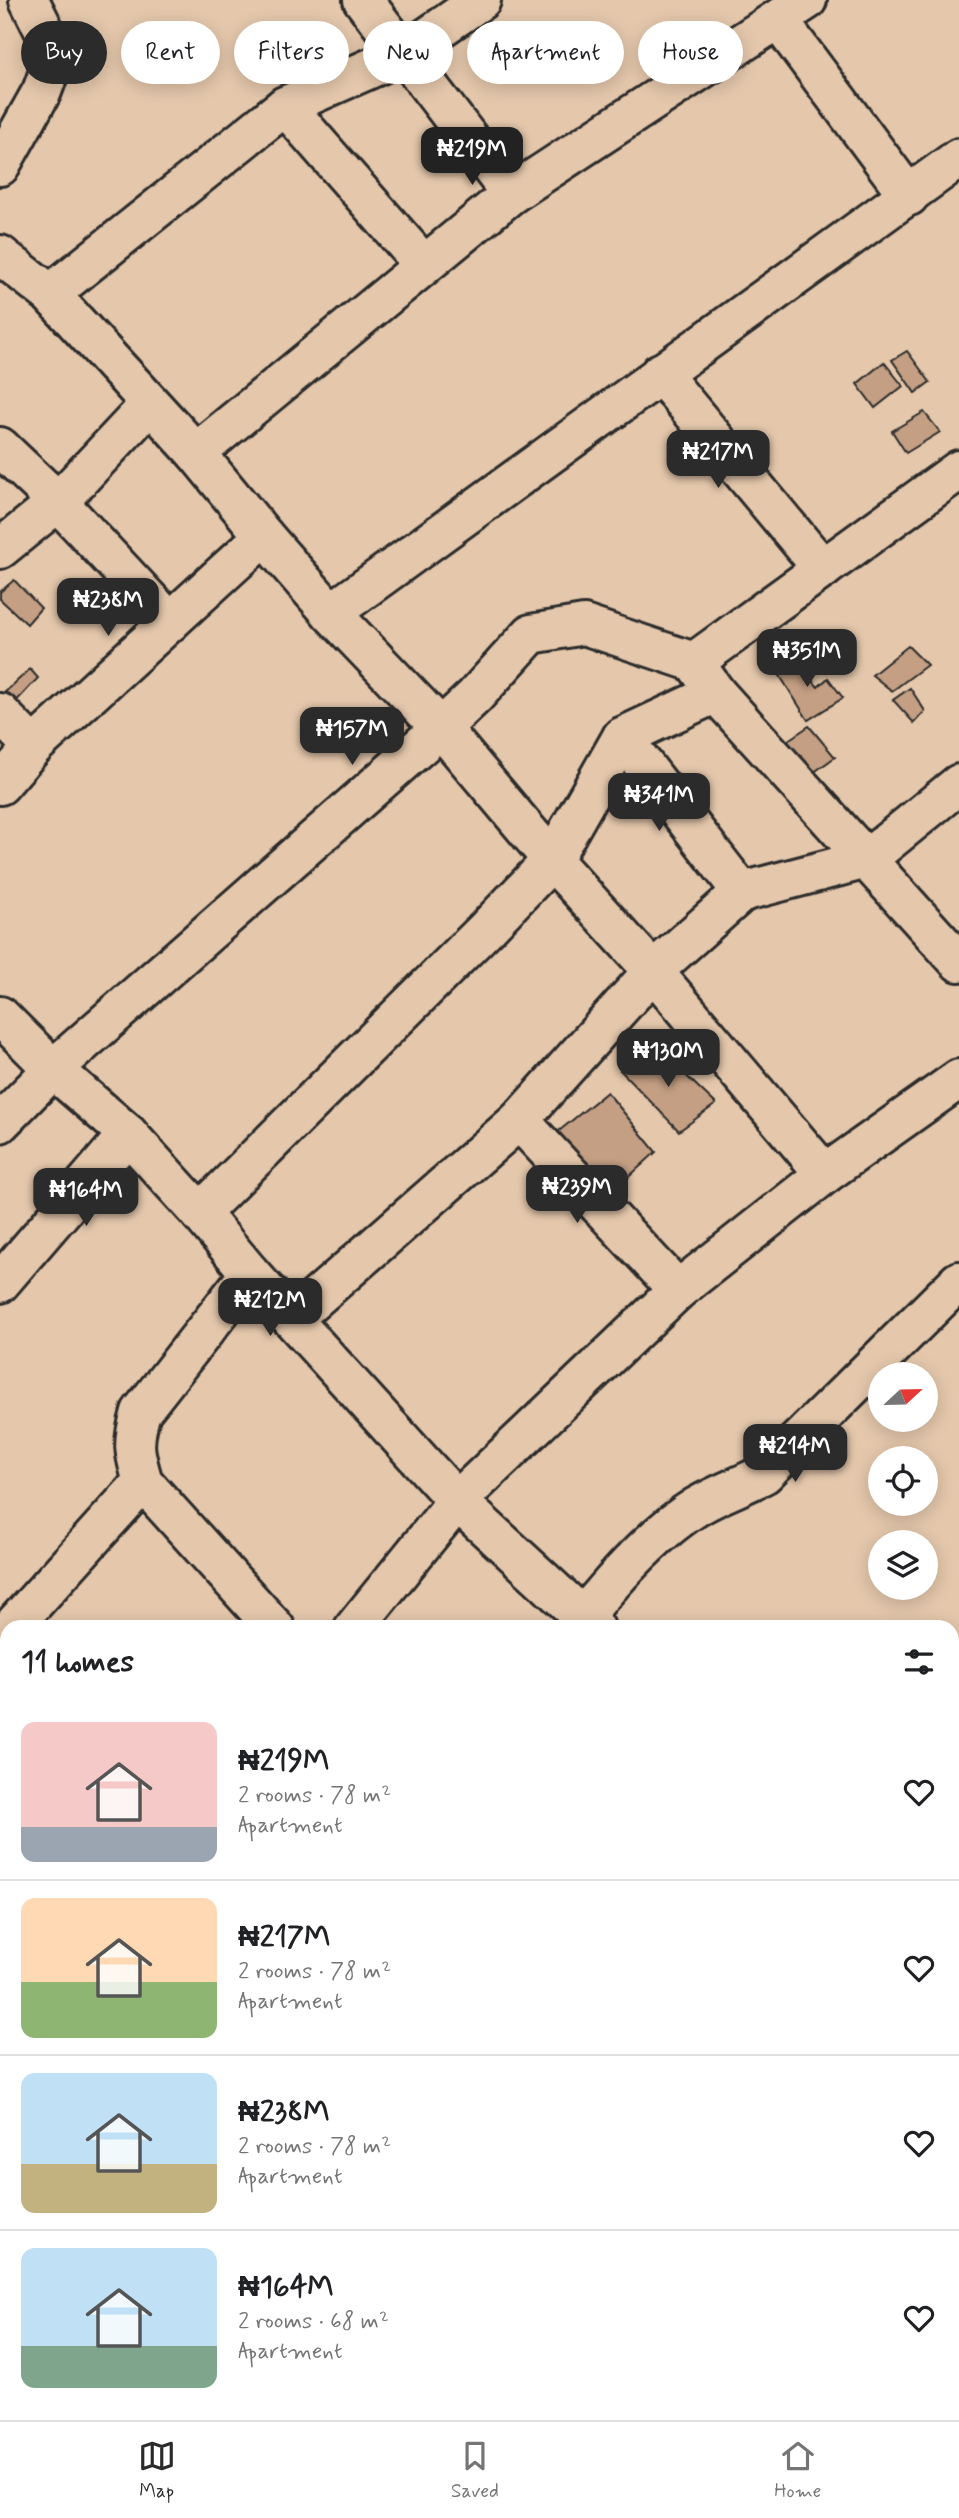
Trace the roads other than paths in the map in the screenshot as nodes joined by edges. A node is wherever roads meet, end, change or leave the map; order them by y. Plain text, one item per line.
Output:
1 (29, 0) edge
2 (363, 0) edge
3 (481, 0) edge
4 (793, 10) edge
5 (379, 21) edge
6 (451, 21) edge
7 (363, 72) edge
8 (426, 84) edge
9 (285, 106) junction
10 (959, 158) edge
11 (0, 166) edge
12 (511, 194) junction
13 (909, 196) junction
14 (0, 255) edge
15 (424, 265) junction
16 (50, 294) junction
17 (660, 373) junction
18 (150, 404) junction
19 (0, 447) edge
20 (196, 453) junction
21 (959, 470) edge
22 (58, 502) junction
23 (264, 536) junction
24 (0, 549) edge
25 (823, 569) junction
26 (331, 612) junction
27 (170, 622) junction
28 (694, 662) junction
29 (716, 693) junction
30 (0, 713) edge
31 (441, 728) junction
32 (622, 737) junction
33 (33, 747) junction
34 (0, 785) edge
35 (959, 785) edge
36 (867, 859) junction
37 (552, 860) junction
38 (742, 892) junction
39 (959, 962) edge
40 (653, 971) junction
41 (0, 1016) edge
42 (53, 1069) junction
43 (959, 1079) edge
44 (519, 1119) junction
45 (0, 1123) edge
46 (128, 1133) junction
47 (825, 1174) junction
48 (200, 1213) junction
49 (250, 1273) junction
50 (959, 1281) edge
51 (0, 1283) edge
52 (678, 1290) junction
53 (292, 1319) junction
54 (143, 1482) junction
55 (457, 1501) junction
56 (18, 1620) edge
57 (268, 1620) edge
58 (360, 1620) edge
59 (580, 1620) edge
60 (587, 1620) edge

1 - 11 street
2 - 5 street
3 - 6 street
4 - 12 street
4 - 13 street
7 - 9 street
8 - 12 street
9 - 15 street
9 - 16 street
10 - 13 street
12 - 15 street
13 - 17 street
14 - 16 street
15 - 20 street
16 - 18 street
17 - 25 street
17 - 26 street
18 - 20 street
18 - 22 street
19 - 22 street
20 - 23 street
21 - 25 street
22 - 24 street
22 - 27 street
23 - 26 street
23 - 27 street
25 - 28 street
26 - 31 street
27 - 33 street
28 - 29 street
28 - 31 street
29 - 32 street
29 - 36 street
30 - 33 street
31 - 37 street
31 - 42 street
32 - 37 street
32 - 38 street
33 - 34 street
35 - 36 street
36 - 38 street
36 - 39 street
37 - 40 street
37 - 48 street
38 - 40 street
40 - 44 street
40 - 47 street
41 - 42 street
42 - 45 street
42 - 46 street
43 - 47 street
44 - 52 street
44 - 53 street
46 - 48 street
46 - 51 street
47 - 52 street
48 - 49 street
49 - 53 street
49 - 54 street
50 - 60 street
52 - 55 street
53 - 55 street
54 - 56 street
54 - 57 street
55 - 58 street
55 - 59 street

